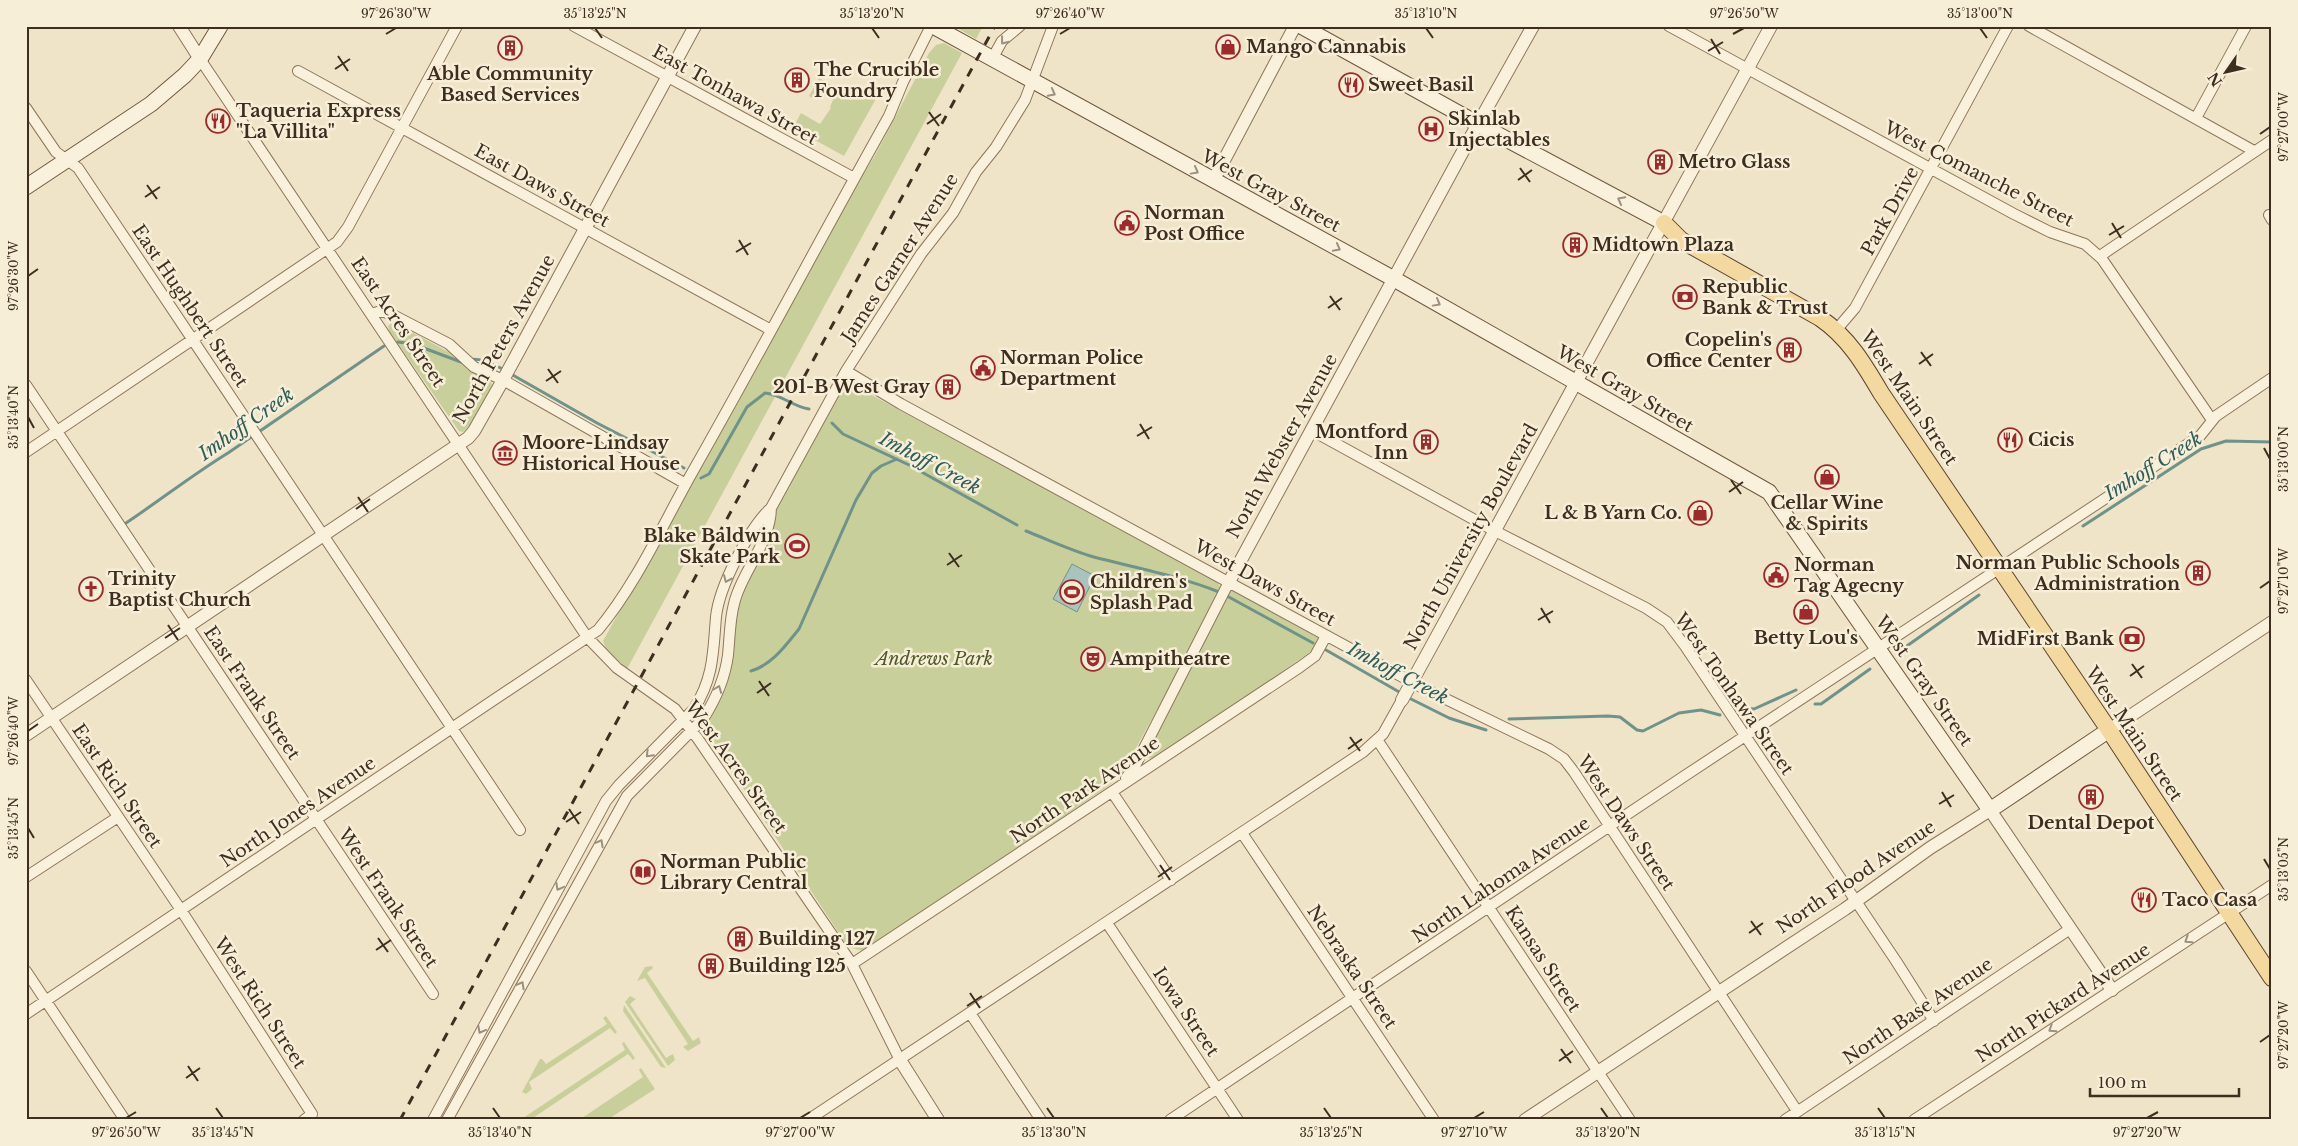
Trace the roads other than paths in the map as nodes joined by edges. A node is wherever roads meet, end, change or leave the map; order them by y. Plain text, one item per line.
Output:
1 (179, 26) edge
2 (220, 26) edge
3 (457, 26) edge
4 (574, 26) edge
5 (695, 26) edge
6 (932, 26) edge
7 (1020, 26) edge
8 (1053, 26) edge
9 (1295, 26) edge
10 (1301, 26) edge
11 (1533, 26) edge
12 (1669, 26) edge
13 (1771, 26) edge
14 (2008, 26) edge
15 (2029, 26) edge
16 (2246, 26) edge
17 (200, 59) junction
18 (992, 59) junction
19 (1748, 69) junction
20 (298, 71) dead end
21 (668, 77) junction
22 (1033, 83) junction
23 (26, 108) edge
24 (2196, 118) junction
25 (1478, 124) junction
26 (401, 127) junction
27 (2272, 140) edge
28 (2254, 151) junction
29 (67, 160) junction
30 (1931, 169) junction
31 (854, 178) junction
32 (1213, 181) junction
33 (26, 187) edge
34 (1664, 223) junction
35 (586, 228) junction
36 (328, 249) junction
37 (2100, 256) junction
38 (1394, 279) junction
39 (371, 314) junction
40 (1837, 329) junction
41 (771, 330) junction
42 (193, 340) junction
43 (846, 371) junction
44 (506, 374) junction
45 (2272, 378) edge
46 (1577, 382) junction
47 (26, 385) edge
48 (2212, 420) junction
49 (1311, 430) junction
50 (57, 431) junction
51 (459, 445) junction
52 (26, 452) edge
53 (686, 484) junction
54 (771, 508) junction
55 (1495, 531) junction
56 (323, 536) junction
57 (2000, 569) junction
58 (1229, 582) junction
59 (2272, 622) edge
60 (188, 627) junction
61 (1326, 636) junction
62 (587, 637) junction
63 (1879, 649) junction
64 (26, 680) edge
65 (1407, 691) junction
66 (52, 718) junction
67 (684, 719) junction
68 (452, 729) junction
69 (692, 730) junction
70 (2108, 730) junction
71 (26, 735) edge
72 (1746, 736) junction
73 (1378, 741) junction
74 (1116, 789) junction
75 (1990, 810) junction
76 (118, 817) junction
77 (317, 819) junction
78 (1610, 827) junction
79 (520, 830) dead end
80 (1242, 832) junction
81 (26, 877) edge
82 (1171, 880) junction
83 (2272, 885) edge
84 (1855, 902) junction
85 (1489, 906) junction
86 (181, 910) junction
87 (2229, 913) junction
88 (1107, 923) junction
89 (2070, 929) junction
90 (852, 964) junction
91 (26, 971) edge
92 (2272, 978) edge
93 (2112, 990) junction
94 (1719, 992) junction
95 (432, 994) dead end
96 (1353, 998) junction
97 (46, 1001) junction
98 (970, 1013) junction
99 (26, 1014) edge
100 (1934, 1021) junction
101 (900, 1060) junction
102 (1598, 1072) junction
103 (1217, 1089) junction
104 (1797, 1111) junction
105 (308, 1117) edge
106 (125, 1120) edge
107 (432, 1120) edge
108 (447, 1120) edge
109 (808, 1120) edge
110 (938, 1120) edge
111 (1041, 1120) edge
112 (1170, 1120) edge
113 (1238, 1120) edge
114 (1434, 1120) edge
115 (1525, 1120) edge
116 (1630, 1120) edge
117 (1785, 1120) edge
118 (1914, 1120) edge

1 - 17 street, East Acres Street
2 - 17 main road
3 - 26 street
4 - 21 street, East Tonhawa Street
5 - 21 street, North Peters Avenue
6 - 18 main road, West Gray Street
6 - 31 street, North Jones Avenue
7 -> 18 street
8 - 22 street, James Garner Avenue
9 - 32 street
10 - 25 main road, West Main Street
11 - 25 street, North Webster Avenue
12 - 19 street, West Comanche Street
13 - 19 street, North University Boulevard
14 - 30 street, Park Drive
15 - 24 street
16 - 24 street
17 - 29 main road
17 - 36 street, East Acres Street
18 - 22 main road, West Gray Street
19 - 30 street, West Comanche Street
19 - 34 street, North University Boulevard
20 - 26 street, East Daws Street
21 - 31 street, East Tonhawa Street
21 - 35 street, North Peters Avenue
22 -> 32 main road, West Gray Street
22 - 43 street, James Garner Avenue
23 - 29 street, East Hughbert Street
24 - 28 street
34 -> 25 main road, West Main Street
25 - 38 street, North Webster Avenue
26 - 35 street, East Daws Street
26 - 36 street
27 - 28 street
28 - 37 street
29 - 33 main road
29 - 42 street, East Hughbert Street
30 - 37 street, West Comanche Street
30 - 40 street, Park Drive
31 - 41 street, North Jones Avenue
32 -> 38 main road, West Gray Street
34 - 40 main road, West Main Street
34 - 46 street, North University Boulevard
35 - 41 street, East Daws Street
35 - 44 street, North Peters Avenue
36 - 39 street, East Acres Street
36 - 42 street
37 - 48 street, West Comanche Street
38 -> 46 main road, West Gray Street
38 - 49 street, North Webster Avenue
39 - 44 street
39 - 51 street, East Acres Street
40 - 57 main road, West Main Street
41 - 53 street, North Jones Avenue
42 - 50 street
42 - 56 street, East Hughbert Street
43 - 54 street, James Garner Avenue
43 - 58 street, West Daws Street
44 - 51 street, North Peters Avenue
44 - 53 street
45 - 48 street, North Lahoma Avenue
46 - 55 street, North University Boulevard
46 - 63 main road, West Gray Street
47 - 50 street, East Frank Street
48 - 57 street, North Lahoma Avenue
49 - 55 street, West Tonhawa Street
49 - 58 street, North Webster Avenue
50 - 52 street
50 - 60 street, East Frank Street
51 - 56 street, North Peters Avenue
51 - 62 street, East Acres Street
53 - 62 street, North Jones Avenue
54 -> 67 street, James Garner Avenue
69 -> 54 street, James Garner Avenue
55 - 65 street, North University Boulevard
55 - 72 street, West Tonhawa Street
56 - 60 street, North Peters Avenue
56 - 68 street, East Hughbert Street
57 - 63 street, North Lahoma Avenue
57 - 70 main road, West Main Street
58 - 61 street, West Daws Street
58 - 74 street, North Webster Avenue
59 - 70 street
60 - 66 street, North Peters Avenue
60 - 77 street, East Frank Street
61 - 65 street, West Daws Street
61 - 74 street, North Park Avenue
62 - 67 street, West Acres Street
62 - 68 street, North Jones Avenue
63 - 72 street, North Lahoma Avenue
63 - 75 main road, West Gray Street
64 - 66 street, East Rich Street
65 - 73 street, North University Boulevard
65 - 78 street, West Daws Street
66 - 71 street, North Peters Avenue
66 - 76 street, East Rich Street
67 - 69 street, West Acres Street
67 -> 107 street, James Garner Avenue
68 - 77 street, North Jones Avenue
68 - 79 street, East Hughbert Street
69 - 90 street, West Acres Street
108 -> 69 street, James Garner Avenue
70 - 75 main road, North Flood Avenue
70 - 87 main road, West Main Street
72 - 78 street, North Lahoma Avenue
72 - 84 street, West Tonhawa Street
73 - 80 street, North University Boulevard
73 - 85 street, Kansas Street
74 - 82 street
74 - 90 street, North Park Avenue
75 - 84 street, North Flood Avenue
75 - 89 street, West Gray Street
76 - 81 street
76 - 86 street, East Rich Street
77 - 86 street, North Jones Avenue
77 - 95 street, West Frank Street
78 - 85 street, North Lahoma Avenue
78 - 94 street, West Daws Street
80 - 82 street, North University Boulevard
80 - 96 street, Nebraska Street
82 - 88 street, North University Boulevard
83 - 87 street, North Pickard Avenue
84 - 94 street, North Flood Avenue
84 - 100 street, West Tonhawa Street
85 - 96 street, North Lahoma Avenue
85 - 102 street, Kansas Street
86 - 97 street, North Jones Avenue
86 - 105 street, West Rich Street
87 - 92 main road, West Main Street
87 -> 93 street, North Pickard Avenue
88 - 98 street, North University Boulevard
88 - 103 street, Iowa Street
89 - 93 street, West Gray Street
89 - 100 street, North Base Avenue
90 - 101 street, West Acres Street
91 - 97 street
93 -> 118 street, North Pickard Avenue
94 - 102 street, North Flood Avenue
94 - 104 street, West Daws Street
96 - 103 street, North Lahoma Avenue
96 - 114 street, Nebraska Street
97 - 99 street, North Jones Avenue
97 - 106 street
98 - 101 street, North University Boulevard
98 - 111 street
100 - 104 street, North Base Avenue
101 - 109 street, North University Boulevard
101 - 110 street, West Acres Street
102 - 115 street, North Flood Avenue
102 - 116 street, Kansas Street
103 - 112 street, North Lahoma Avenue
103 - 113 street, Iowa Street
104 - 117 street, North Base Avenue

